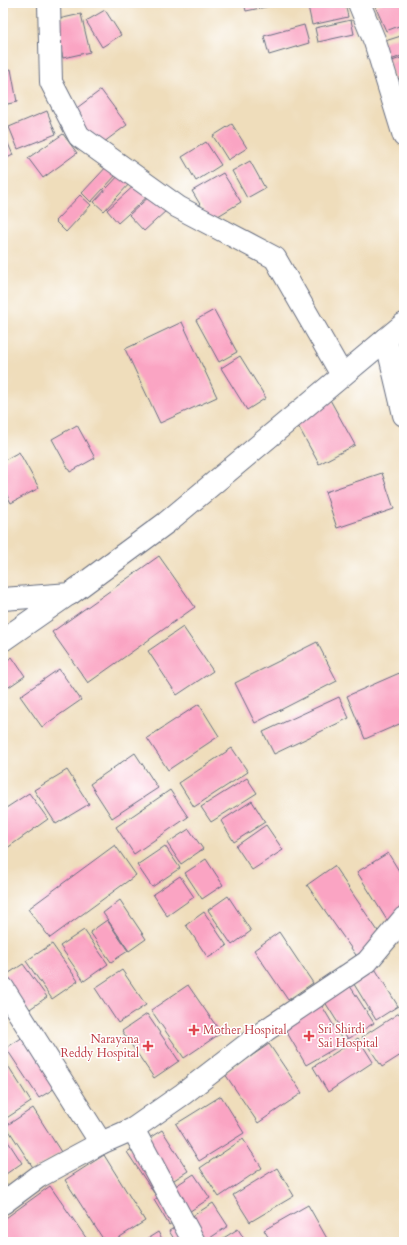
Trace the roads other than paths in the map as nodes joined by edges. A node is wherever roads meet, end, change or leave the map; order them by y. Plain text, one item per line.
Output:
1 (49, 3) edge
2 (359, 3) edge
3 (404, 136) edge
4 (404, 324) edge
5 (386, 339) junction
6 (342, 375) junction
7 (404, 415) edge
8 (70, 594) junction
9 (3, 599) edge
10 (3, 640) edge
11 (404, 918) edge
12 (3, 988) edge
13 (133, 1129) junction
14 (101, 1143) junction
15 (3, 1203) edge
16 (194, 1242) edge

1 - 6 street
2 - 3 street
4 - 5 street
5 - 6 street
5 - 7 street
6 - 8 street
8 - 9 street
8 - 10 street
11 - 13 street
12 - 14 street
13 - 14 street
13 - 16 street
14 - 15 street

